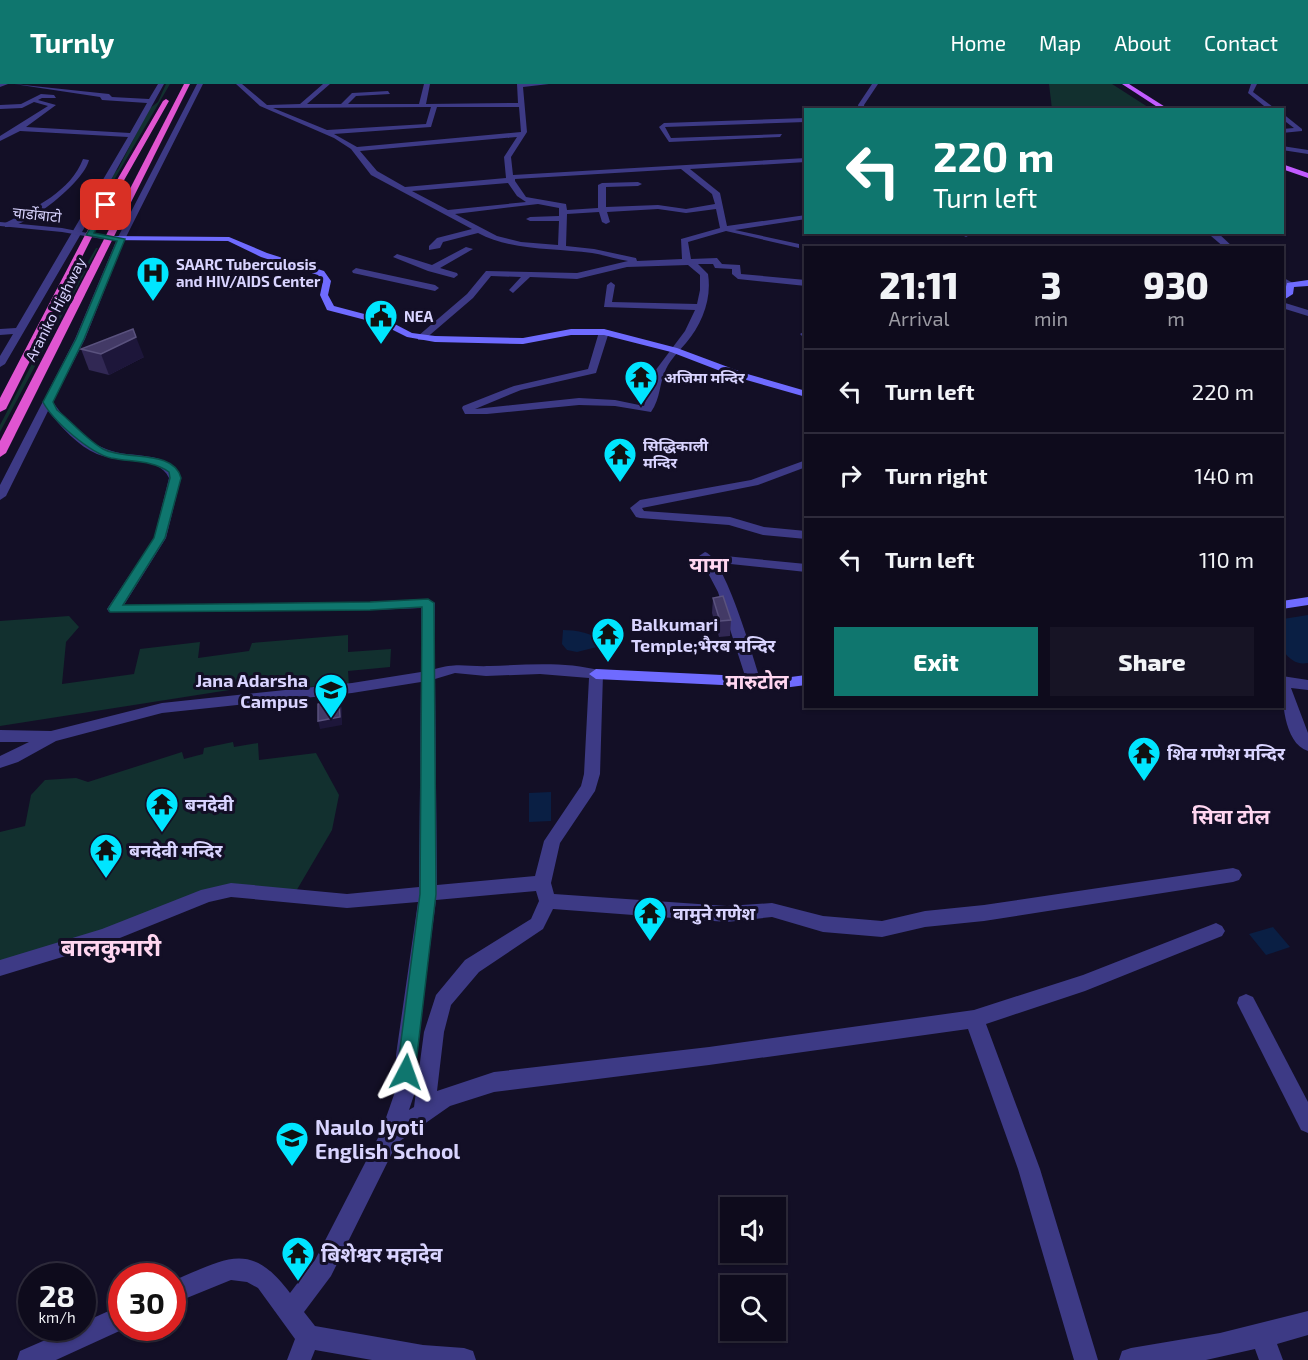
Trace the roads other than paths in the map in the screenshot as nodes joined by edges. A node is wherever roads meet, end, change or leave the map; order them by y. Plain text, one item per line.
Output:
1 (5, 84) edge
2 (17, 84) edge
3 (161, 84) edge
4 (187, 84) edge
5 (200, 84) edge
6 (239, 84) edge
7 (327, 84) edge
8 (427, 84) edge
9 (520, 84) edge
10 (546, 84) edge
11 (875, 84) edge
12 (1125, 84) edge
13 (1254, 84) edge
14 (0, 85) edge
15 (107, 89) dead end
16 (170, 93) dead end
17 (388, 93) dead end
18 (101, 96) junction
19 (151, 101) junction
20 (31, 102) junction
21 (302, 105) junction
22 (343, 105) junction
23 (523, 105) junction
24 (264, 106) junction
25 (422, 106) junction
26 (434, 106) junction
27 (0, 107) edge
28 (862, 108) edge
29 (1164, 108) edge
30 (1271, 108) edge
31 (1284, 117) edge
32 (400, 119) dead end
33 (804, 120) edge
34 (406, 127) junction
35 (19, 129) junction
36 (1284, 131) edge
37 (327, 132) junction
38 (132, 135) junction
39 (522, 135) junction
40 (780, 135) dead end
41 (0, 139) edge
42 (1284, 148) edge
43 (355, 149) junction
44 (1308, 152) edge
45 (85, 160) dead end
46 (804, 160) edge
47 (683, 167) junction
48 (1284, 167) edge
49 (1308, 176) edge
50 (511, 178) junction
51 (638, 184) dead end
52 (406, 189) junction
53 (541, 203) junction
54 (720, 206) junction
55 (602, 210) junction
56 (448, 212) junction
57 (564, 215) junction
58 (804, 217) edge
59 (530, 219) dead end
60 (606, 222) dead end
61 (4, 225) edge
62 (478, 230) junction
63 (724, 230) junction
64 (78, 232) junction
65 (1214, 234) dead end
66 (89, 235) junction
67 (108, 238) junction
68 (121, 239) junction
69 (796, 246) dead end
70 (1228, 246) edge
71 (432, 248) dead end
72 (562, 248) junction
73 (469, 249) dead end
74 (397, 257) dead end
75 (642, 262) junction
76 (688, 262) junction
77 (431, 268) junction
78 (356, 271) dead end
79 (528, 274) junction
80 (454, 275) dead end
81 (1286, 282) edge
82 (804, 283) edge
83 (1308, 283) edge
84 (611, 285) dead end
85 (435, 288) dead end
86 (513, 290) dead end
87 (1284, 296) edge
88 (701, 307) junction
89 (1284, 307) edge
90 (1308, 313) edge
91 (19, 330) junction
92 (0, 332) edge
93 (604, 333) junction
94 (421, 338) junction
95 (674, 350) junction
96 (0, 364) edge
97 (804, 393) edge
98 (48, 402) junction
99 (0, 409) edge
100 (0, 453) edge
101 (804, 464) edge
102 (0, 496) edge
103 (804, 536) edge
104 (705, 556) dead end
105 (725, 560) dead end
106 (804, 568) edge
107 (1308, 601) edge
108 (1284, 605) edge
109 (596, 674) junction
110 (427, 675) junction
111 (804, 680) edge
112 (754, 682) junction
113 (1284, 682) edge
114 (1308, 685) edge
115 (1284, 690) edge
116 (0, 736) edge
117 (51, 737) junction
118 (1306, 740) edge
119 (0, 762) edge
120 (1233, 875) dead end
121 (542, 883) junction
122 (428, 894) junction
123 (548, 901) junction
124 (1216, 931) dead end
125 (0, 968) edge
126 (1245, 1003) dead end
127 (975, 1019) junction
128 (424, 1111) junction
129 (1308, 1123) edge
130 (390, 1136) junction
131 (186, 1287) edge
132 (289, 1313) junction
133 (108, 1323) edge
134 (1308, 1323) edge
135 (308, 1337) junction
136 (1263, 1337) junction
137 (422, 1358) edge
138 (29, 1360) edge
139 (299, 1360) edge
140 (455, 1360) edge
141 (464, 1360) edge
142 (1086, 1360) edge
143 (1131, 1360) edge
144 (1271, 1360) edge

1 - 14 street
2 - 18 street
3 - 19 street
4 - 67 highway, Araniko Highway
5 - 68 street
6 - 24 street
7 - 21 street
8 - 25 street
9 - 10 street
9 - 23 street
11 - 28 street
12 - 29 main road
13 - 30 street
15 - 18 street
16 - 66 highway, Araniko Highway
17 - 22 street
18 - 19 street
18 - 20 street
19 - 38 street
20 - 27 street
20 - 35 street
21 - 22 street
21 - 24 street
22 - 25 street
23 - 26 street
23 - 39 street
24 - 37 street
25 - 26 street
26 - 34 street
31 - 36 street
32 - 34 street
33 - 40 street
34 - 37 street
35 - 38 street
35 - 41 street
37 - 43 street
38 - 64 street
39 - 43 street
39 - 50 street
42 - 44 street
43 - 52 street
45 - 61 street
46 - 47 street
47 - 50 street
47 - 54 street
48 - 49 main road
50 - 52 street
50 - 53 street
51 - 55 street
52 - 56 street
53 - 56 street
53 - 57 street
54 - 55 street
54 - 63 street
55 - 57 street
55 - 60 street
56 - 62 street
57 - 59 street
57 - 72 street
58 - 63 street
61 - 64 street, चार्डोबाटो
62 - 71 street
62 - 72 street
63 - 69 street
63 - 76 street
64 - 66 street, चार्डोबाटो
64 - 91 street
65 - 70 street
66 - 67 street, चार्डोबाटो
66 - 99 highway, Araniko Highway
67 - 68 main road
67 - 100 highway, Araniko Highway
68 - 94 main road
68 - 98 street
72 - 75 street
73 - 77 street
74 - 77 street
75 - 76 street
75 - 79 street
76 - 82 street
76 - 88 street
77 - 80 street
78 - 85 street
79 - 86 street
79 - 94 street
81 - 83 main road
81 - 87 main road
84 - 88 street
88 - 95 street
89 - 90 street
91 - 92 street
91 - 96 street
93 - 94 main road
93 - 95 main road
93 - 95 street
95 - 97 main road
98 - 102 street
98 - 110 street
101 - 103 street
104 - 112 street
105 - 106 street
107 - 108 main road
109 - 110 street
109 - 112 main road
109 - 121 street
110 - 117 street
110 - 122 street
111 - 112 main road
113 - 114 street
115 - 118 street
116 - 117 street
117 - 119 street
120 - 123 street
121 - 122 street
121 - 123 street
122 - 125 street
122 - 130 street
123 - 128 street
124 - 127 street
126 - 129 street
127 - 128 street
127 - 142 street
128 - 130 street
130 - 132 street
131 - 132 street
132 - 135 street
133 - 138 street
134 - 136 street
135 - 137 street
135 - 139 street
136 - 143 street
136 - 144 street
137 - 140 street
140 - 141 street

